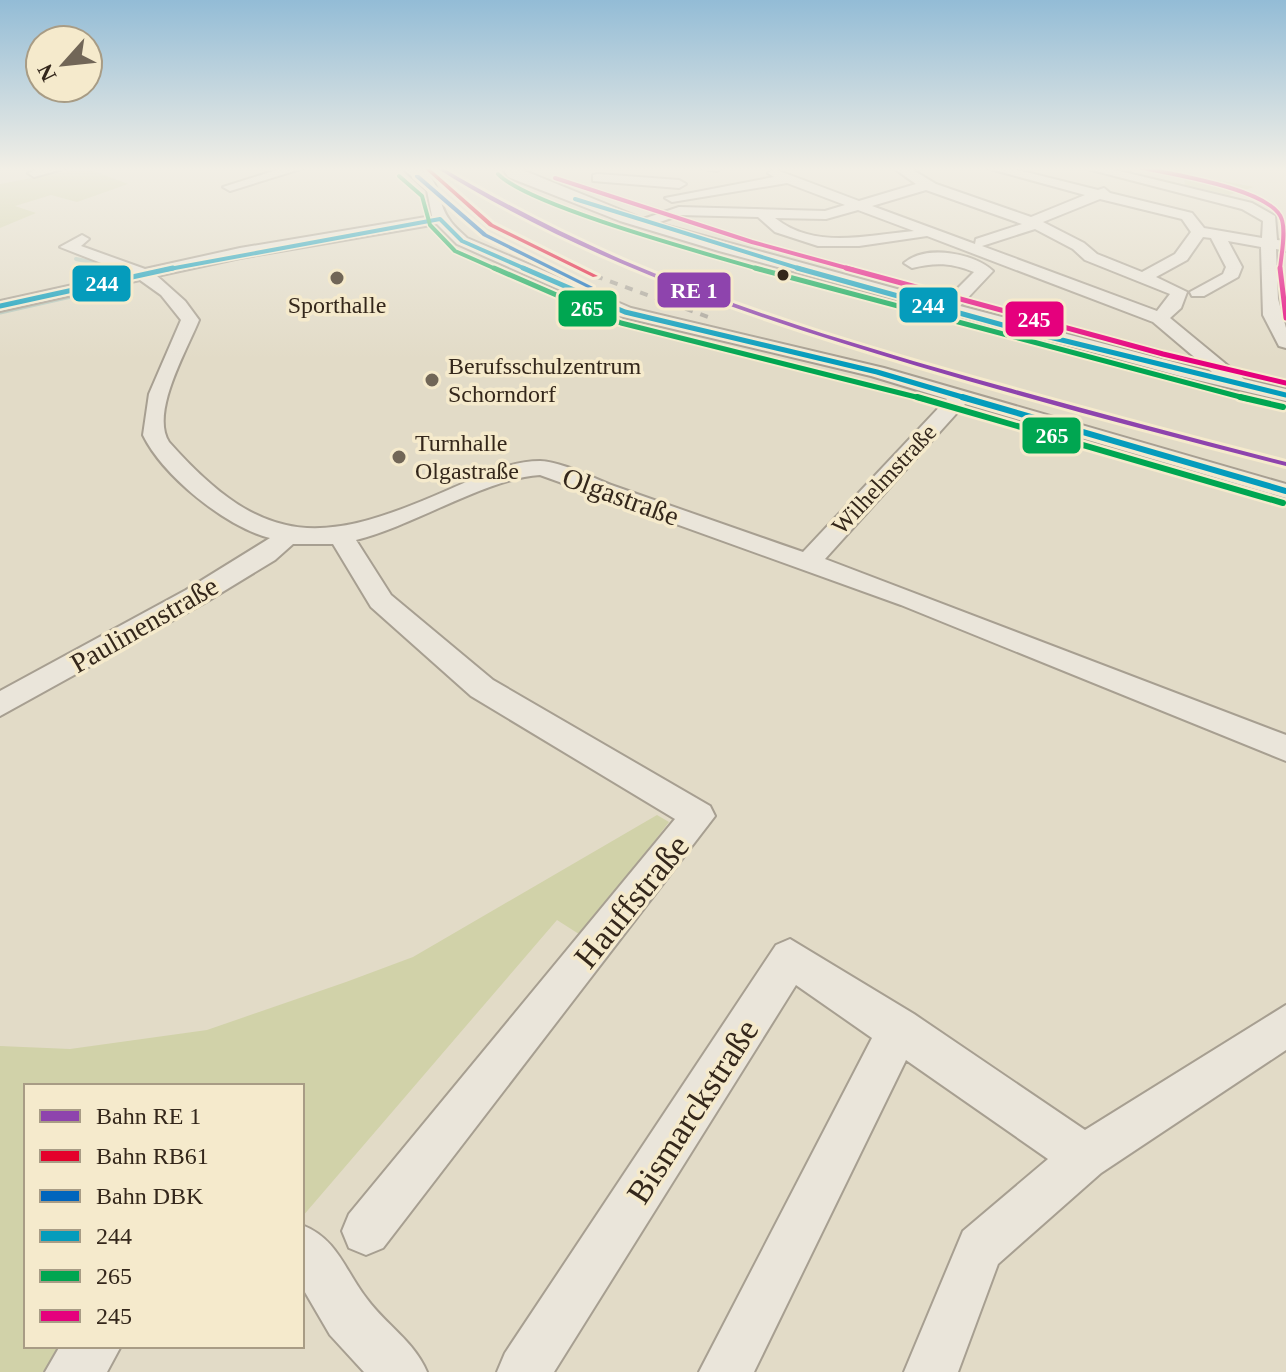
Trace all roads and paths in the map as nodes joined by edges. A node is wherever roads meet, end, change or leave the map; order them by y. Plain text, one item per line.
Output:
1 (380, 231) edge
2 (449, 231) edge
3 (669, 231) edge
4 (781, 231) edge
5 (924, 231) edge
6 (943, 231) edge
7 (1019, 231) edge
8 (1048, 231) edge
9 (1199, 232) joint
10 (932, 234) junction
11 (1217, 235) junction
12 (82, 239) dead end
13 (1278, 244) edge
14 (839, 245) junction
15 (980, 246) junction
16 (955, 259) junction
17 (912, 263) dead end
18 (838, 272) junction
19 (150, 277) junction
20 (1144, 277) junction
21 (1249, 280) junction
22 (1198, 292) dead end
23 (958, 297) junction
24 (0, 306) edge
25 (1159, 318) junction
26 (0, 322) edge
27 (1286, 342) edge
28 (1239, 385) junction
29 (1286, 395) edge
30 (961, 396) junction
31 (1286, 491) edge
32 (342, 537) junction
33 (285, 538) junction
34 (808, 562) junction
35 (0, 705) edge
36 (1286, 748) edge
37 (1286, 1026) edge
38 (899, 1029) junction
39 (1085, 1157) junction
40 (366, 1231) dead end
41 (304, 1251) edge
42 (93, 1348) edge
43 (72, 1372) edge
44 (400, 1372) edge
45 (524, 1372) edge
46 (726, 1372) edge
47 (931, 1372) edge

1 - 19 street
2 - 30 street
3 - 18 street
4 - 14 street
5 - 10 street
6 - 10 street
7 - 15 street
8 - 20 street
9 - 11 street
9 - 20 street
10 - 14 street
10 - 15 street
11 - 13 street
11 - 21 street
12 - 19 street
13 - 21 street
14 - 18 street
15 - 16 street
15 - 25 street
16 - 17 street
16 - 23 street
18 - 23 street
19 - 24 street
19 - 26 street
19 - 33 street, Olgastraße
20 - 25 street
21 - 22 street
21 - 27 street
23 - 28 street
25 - 28 street
28 - 29 street
30 - 31 street
30 - 34 street, Wilhelmstraße
32 - 33 street, Olgastraße
32 - 34 street, Olgastraße
32 - 40 street, Hauffstraße
33 - 35 street, Paulinenstraße
34 - 36 street, Olgastraße
37 - 39 street
38 - 39 street, Bismarckstraße
38 - 45 street, Bismarckstraße
38 - 46 street
39 - 47 street
41 - 44 street
42 - 43 street

